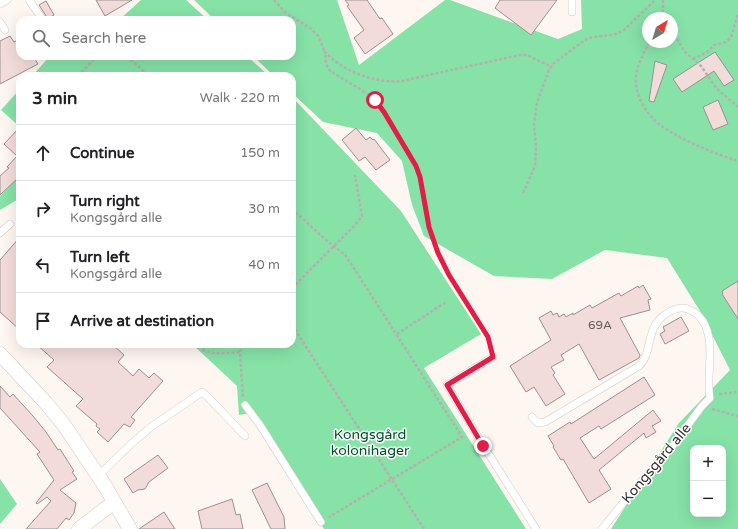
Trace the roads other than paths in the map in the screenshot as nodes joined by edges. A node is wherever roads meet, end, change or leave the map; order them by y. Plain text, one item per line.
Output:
1 (7, 0) edge
2 (29, 0) edge
3 (572, 0) edge
4 (0, 4) edge
5 (572, 12) dead end
6 (40, 16) edge
7 (0, 22) edge
8 (5, 30) dead end
9 (10, 224) dead end
10 (0, 233) edge
11 (0, 354) edge
12 (493, 357) road end
13 (245, 405) road end
14 (532, 417) dead end
15 (245, 436) dead end
16 (98, 476) junction
17 (114, 502) junction
18 (321, 522) road end
19 (79, 529) edge
20 (130, 529) edge
21 (536, 529) edge
22 (602, 529) edge

1 - 4 lane
2 - 6 lane
3 - 5 lane
7 - 8 lane
9 - 10 lane
11 - 16 street
12 - 21 lane
13 - 18 lane
14 - 22 lane, Kongsgård alle
15 - 16 lane
16 - 17 street
17 - 19 street
17 - 20 street

